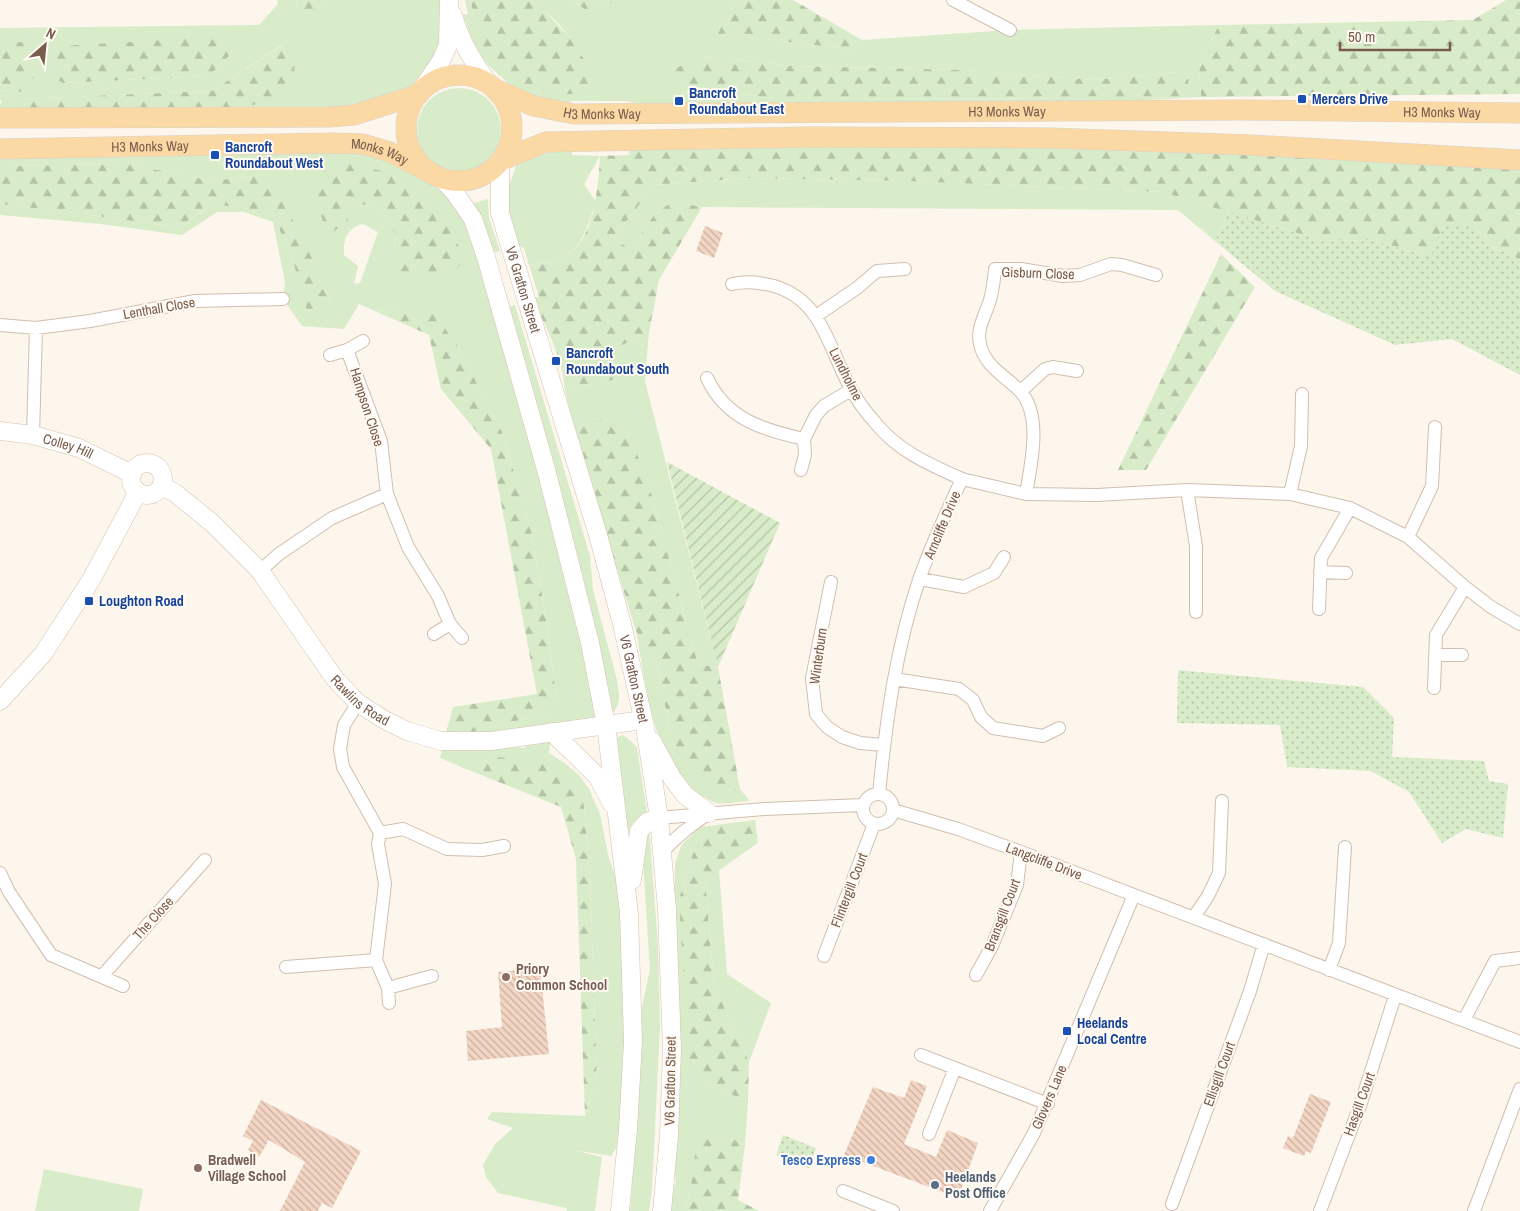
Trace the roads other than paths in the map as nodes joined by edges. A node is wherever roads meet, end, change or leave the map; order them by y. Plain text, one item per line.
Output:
1 (449, 0) edge
2 (953, 0) edge
3 (1010, 30) dead end
4 (492, 86) junction
5 (420, 92) junction
6 (1520, 111) edge
7 (0, 118) edge
8 (331, 143) joint
9 (0, 149) edge
10 (1520, 160) edge
11 (501, 161) junction
12 (434, 175) junction
13 (906, 268) dead end
14 (1156, 275) dead end
15 (732, 284) dead end
16 (283, 299) dead end
17 (816, 316) junction
18 (0, 325) edge
19 (36, 328) junction
20 (363, 341) dead end
21 (347, 350) junction
22 (330, 355) dead end
23 (1077, 371) dead end
24 (707, 378) dead end
25 (851, 390) junction
26 (1021, 391) junction
27 (1302, 394) dead end
28 (1435, 427) dead end
29 (0, 432) edge
30 (34, 435) junction
31 (804, 439) junction
32 (801, 470) dead end
33 (132, 474) junction
34 (962, 479) junction
35 (162, 486) junction
36 (1187, 490) junction
37 (138, 492) junction
38 (387, 494) junction
39 (1026, 494) junction
40 (1290, 494) junction
41 (1350, 508) junction
42 (1408, 537) junction
43 (1004, 557) dead end
44 (260, 571) junction
45 (1320, 572) junction
46 (1346, 573) dead end
47 (920, 578) junction
48 (831, 582) dead end
49 (1466, 588) junction
50 (1319, 609) dead end
51 (1196, 612) dead end
52 (450, 624) junction
53 (1520, 624) edge
54 (434, 634) dead end
55 (462, 638) dead end
56 (1435, 655) junction
57 (1462, 656) dead end
58 (894, 679) junction
59 (1434, 688) dead end
60 (0, 701) edge
61 (358, 703) junction
62 (644, 723) junction
63 (606, 724) junction
64 (1059, 728) dead end
65 (552, 732) junction
66 (883, 745) junction
67 (878, 794) junction
68 (1222, 800) dead end
69 (863, 805) junction
70 (893, 810) junction
71 (709, 813) junction
72 (618, 816) junction
73 (660, 818) junction
74 (874, 824) junction
75 (380, 833) junction
76 (504, 846) dead end
77 (1345, 847) dead end
78 (663, 852) junction
79 (1021, 852) junction
80 (205, 860) dead end
81 (0, 873) edge
82 (1134, 895) junction
83 (629, 913) junction
84 (1194, 917) junction
85 (1264, 944) junction
86 (824, 956) dead end
87 (1520, 958) edge
88 (376, 960) junction
89 (286, 968) dead end
90 (1329, 970) junction
91 (976, 975) dead end
92 (102, 976) junction
93 (432, 976) dead end
94 (123, 986) dead end
95 (388, 988) junction
96 (1396, 996) junction
97 (389, 1003) dead end
98 (1464, 1020) junction
99 (1520, 1042) edge
100 (921, 1055) dead end
101 (955, 1068) junction
102 (1520, 1089) edge
103 (1048, 1104) junction
104 (929, 1134) dead end
105 (843, 1191) dead end
106 (1172, 1204) dead end
107 (620, 1211) edge
108 (662, 1211) edge
109 (894, 1211) edge
110 (990, 1211) edge
111 (1320, 1211) edge
112 (1474, 1211) edge

1 - 4 street
1 - 5 street
2 - 3 street
4 - 5 main road
4 - 6 main road, H3 Monks Way
4 - 11 main road
5 - 7 main road, H3 Monks Way
5 - 12 main road
8 - 9 main road, H3 Monks Way
8 - 12 main road, Monks Way
10 - 11 main road, H3 Monks Way
11 - 12 main road
11 - 62 street, V6 Grafton Street
12 - 63 street, V6 Grafton Street
13 - 17 street
14 - 26 street, Gisburn Close
15 - 17 street, Lundholme
16 - 19 street, Lenthall Close
17 - 25 street, Lundholme
18 - 19 street, Lenthall Close
19 - 30 street
20 - 21 street, Hampson Close
21 - 22 street, Hampson Close
21 - 38 street, Hampson Close
23 - 26 street
24 - 31 street
25 - 31 street
25 - 34 street, Lundholme
26 - 39 street, Gisburn Close
27 - 40 street
28 - 42 street
29 - 30 street, Colley Hill
30 - 33 street, Colley Hill
31 - 32 street
33 - 35 street
33 - 37 street
34 - 39 street, Arncliffe Drive
34 - 47 street, Arncliffe Drive
35 - 37 street
35 - 44 street, Rawlins Road
36 - 39 street, Arncliffe Drive
36 - 40 street, Arncliffe Drive
36 - 51 street
37 - 60 street
38 - 44 street
38 - 52 street, Hampson Close
40 - 41 street, Arncliffe Drive
41 - 42 street, Arncliffe Drive
41 - 45 street
42 - 49 street, Arncliffe Drive
43 - 47 street
44 - 61 street, Rawlins Road
45 - 46 street
45 - 50 street
47 - 58 street, Arncliffe Drive
48 - 66 street, Winterburn
49 - 53 street, Arncliffe Drive
49 - 56 street
52 - 54 street
52 - 55 street, Hampson Close
56 - 57 street
56 - 59 street
58 - 64 street
58 - 66 street, Arncliffe Drive
61 - 65 street, Rawlins Road
61 - 75 street
62 - 63 street, Rawlins Road
62 - 71 street
62 - 73 street, V6 Grafton Street
63 - 65 street, Rawlins Road
63 - 72 street, V6 Grafton Street
65 - 72 street
66 - 67 street, Arncliffe Drive
67 - 69 street
67 - 70 street
68 - 84 street
69 - 71 street
69 - 74 street
70 - 74 street
70 - 79 street, Langcliffe Drive
71 - 73 street
71 - 78 street
72 - 83 street, V6 Grafton Street
73 - 78 street, V6 Grafton Street
73 - 83 street
74 - 86 street, Flintergill Court
75 - 76 street
75 - 88 street
77 - 90 street
78 - 108 street, V6 Grafton Street
79 - 82 street, Langcliffe Drive
79 - 91 street, Bransgill Court
80 - 92 street, The Close
81 - 92 street
82 - 84 street, Langcliffe Drive
82 - 103 street, Glovers Lane
83 - 107 street, V6 Grafton Street
84 - 85 street, Langcliffe Drive
85 - 90 street, Langcliffe Drive
85 - 106 street, Ellisgill Court
87 - 98 street
88 - 89 street
88 - 95 street
90 - 96 street, Langcliffe Drive
92 - 94 street
93 - 95 street
95 - 97 street
96 - 98 street, Langcliffe Drive
96 - 111 street, Hasgill Court
98 - 99 street, Langcliffe Drive
100 - 101 street
101 - 103 street
101 - 104 street
102 - 112 street
103 - 110 street, Glovers Lane
105 - 109 street

